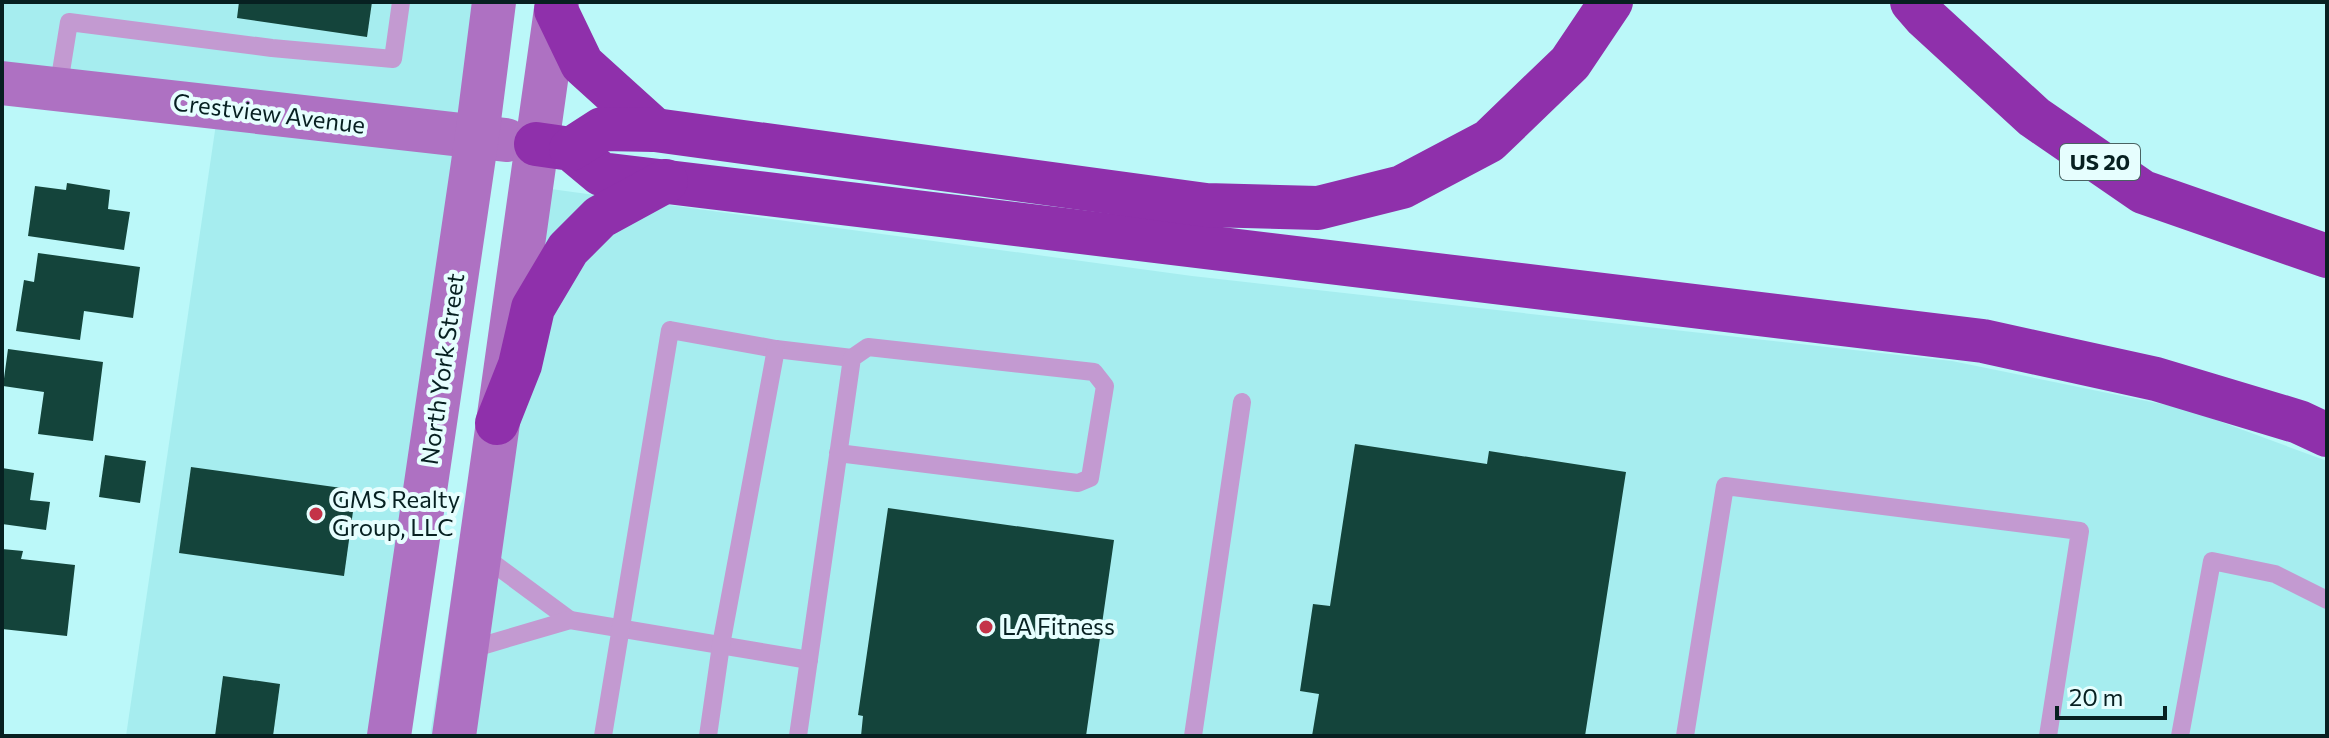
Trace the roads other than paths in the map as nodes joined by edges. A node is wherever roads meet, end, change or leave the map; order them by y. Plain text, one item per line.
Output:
1 (72, 2) edge
2 (401, 2) edge
3 (494, 2) edge
4 (1611, 2) edge
5 (1912, 2) edge
6 (556, 6) edge
7 (69, 22) junction
8 (2, 83) edge
9 (58, 90) junction
10 (655, 130) junction
11 (477, 136) junction
12 (553, 146) junction
13 (666, 181) junction
14 (2327, 256) edge
15 (776, 349) junction
16 (852, 358) junction
17 (1242, 402) dead end
18 (497, 423) junction
19 (2327, 435) edge
20 (838, 453) junction
21 (479, 553) junction
22 (2327, 600) edge
23 (570, 620) junction
24 (619, 628) junction
25 (721, 645) junction
26 (466, 651) junction
27 (809, 660) junction
28 (389, 736) edge
29 (454, 736) edge
30 (603, 736) edge
31 (708, 736) edge
32 (798, 736) edge
33 (1193, 736) edge
34 (1685, 736) edge
35 (2048, 736) edge
36 (2180, 736) edge

1 - 7 lane
2 - 7 lane
3 - 11 main road, North York Street
4 - 10 highway
5 - 14 highway, US 20
6 - 10 highway
6 - 12 main road
7 - 9 lane
8 - 9 main road, Crestview Avenue
9 - 11 main road, Crestview Avenue
10 - 12 highway
11 - 12 main road, Crestview Avenue
11 - 28 main road, North York Street
12 - 13 highway
12 - 18 main road
13 - 18 highway
13 - 19 highway
15 - 16 lane
15 - 24 lane
15 - 25 lane
16 - 20 lane
16 - 20 lane
17 - 33 lane
18 - 21 main road
20 - 27 lane
21 - 23 lane
21 - 26 main road
22 - 36 lane
23 - 24 lane
23 - 26 lane
24 - 25 lane
24 - 30 lane
25 - 27 lane
25 - 31 lane
26 - 29 main road
27 - 32 lane
34 - 35 lane

